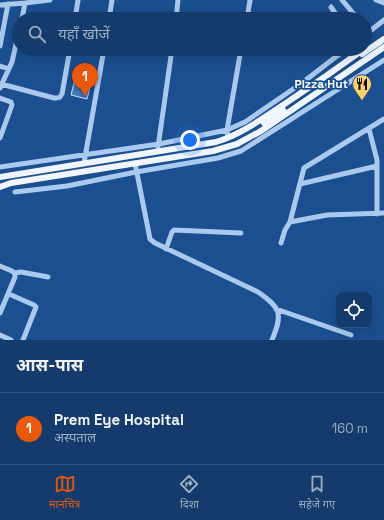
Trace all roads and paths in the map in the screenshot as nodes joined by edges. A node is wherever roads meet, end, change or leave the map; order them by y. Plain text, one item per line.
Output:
1 (47, 0) edge
2 (78, 0) edge
3 (112, 0) edge
4 (178, 0) edge
5 (250, 0) edge
6 (342, 0) edge
7 (376, 0) edge
8 (1, 3) edge
9 (25, 3) junction
10 (384, 3) edge
11 (8, 4) junction
12 (331, 7) dead end
13 (23, 12) edge
14 (76, 12) edge
15 (110, 12) edge
16 (177, 12) edge
17 (248, 12) edge
18 (334, 12) edge
19 (352, 12) edge
20 (384, 20) edge
21 (372, 27) edge
22 (384, 34) edge
23 (384, 39) edge
24 (372, 43) edge
25 (0, 46) edge
26 (372, 47) edge
27 (384, 48) edge
28 (14, 56) edge
29 (69, 56) edge
30 (103, 56) edge
31 (171, 56) edge
32 (240, 56) edge
33 (337, 56) edge
34 (354, 56) edge
35 (360, 56) edge
36 (384, 60) edge
37 (0, 66) edge
38 (9, 69) junction
39 (1, 86) edge
40 (0, 98) edge
41 (384, 119) edge
42 (369, 129) junction
43 (227, 130) junction
44 (237, 134) junction
45 (0, 138) edge
46 (228, 138) junction
47 (159, 144) junction
48 (158, 152) junction
49 (85, 154) junction
50 (84, 163) junction
51 (135, 164) junction
52 (377, 166) junction
53 (0, 167) edge
54 (136, 172) junction
55 (0, 177) edge
56 (300, 184) junction
57 (0, 187) edge
58 (15, 192) dead end
59 (384, 213) edge
60 (377, 214) junction
61 (290, 222) junction
62 (241, 233) dead end
63 (282, 243) dead end
64 (166, 249) junction
65 (0, 266) edge
66 (14, 273) junction
67 (48, 277) dead end
68 (8, 294) junction
69 (276, 309) junction
70 (0, 313) edge
71 (0, 335) edge
72 (352, 335) dead end
73 (11, 340) edge
74 (23, 340) edge
75 (272, 340) edge

1 - 9 street
2 - 14 street
3 - 15 street
4 - 16 street
5 - 17 street
6 - 19 street
7 - 10 street
8 - 11 street
9 - 11 street
9 - 13 street
11 - 25 street
12 - 18 street
20 - 21 street
22 - 24 main road
23 - 26 main road
27 - 51 main road
28 - 38 street
29 - 39 street
30 - 49 street
31 - 47 street
32 - 43 street
33 - 43 street
34 - 44 main road
35 - 44 main road
36 - 54 street
37 - 38 street
38 - 39 street
40 - 45 street
41 - 42 street
42 - 52 street
42 - 56 street
43 - 46 street
43 - 47 street
44 - 46 main road
46 - 48 main road
47 - 48 street
47 - 49 street
48 - 50 main road
49 - 50 street
49 - 53 street
50 - 55 main road
51 - 54 street
51 - 57 main road
52 - 56 street
52 - 60 street
54 - 58 street
54 - 64 street
56 - 61 street
59 - 60 street
60 - 61 street
61 - 63 street
62 - 64 street
64 - 69 street
65 - 66 street
66 - 67 street
66 - 68 street
68 - 70 street
68 - 74 street
69 - 72 street
69 - 75 street
71 - 73 street

